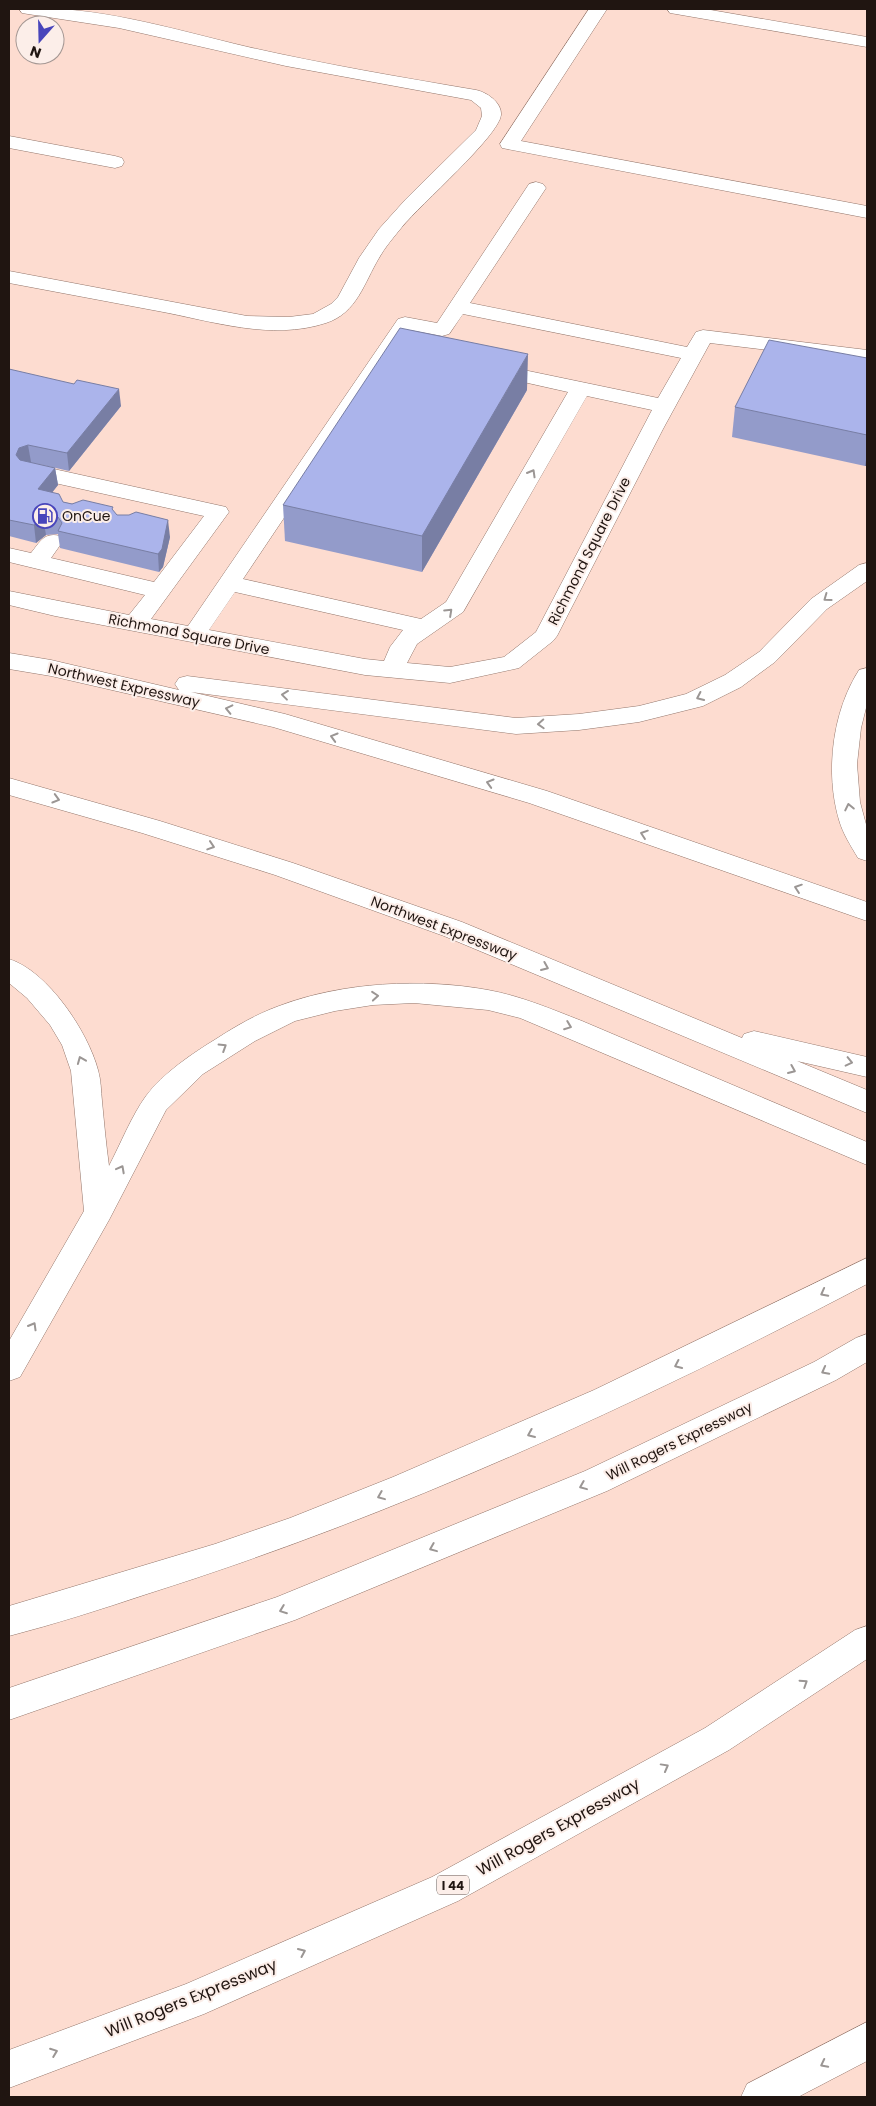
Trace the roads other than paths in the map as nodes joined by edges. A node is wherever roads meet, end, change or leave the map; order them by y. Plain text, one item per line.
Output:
1 (28, 9) edge
2 (598, 9) edge
3 (676, 9) edge
4 (867, 42) edge
5 (9, 142) edge
6 (115, 162) dead end
7 (536, 188) dead end
8 (867, 212) edge
9 (9, 276) edge
10 (456, 307) junction
11 (694, 354) junction
12 (867, 356) edge
13 (474, 366) edge
14 (581, 388) junction
15 (665, 406) junction
16 (94, 485) junction
17 (31, 495) edge
18 (149, 497) junction
19 (79, 506) edge
20 (133, 518) edge
21 (52, 541) dead end
22 (104, 554) edge
23 (9, 555) edge
24 (36, 562) junction
25 (867, 570) edge
26 (90, 574) junction
27 (229, 583) junction
28 (159, 590) junction
29 (9, 598) edge
30 (135, 624) junction
31 (426, 628) junction
32 (194, 635) junction
33 (9, 660) edge
34 (51, 668) junction
35 (393, 670) junction
36 (867, 676) edge
37 (9, 786) edge
38 (867, 852) edge
39 (867, 912) edge
40 (9, 969) edge
41 (682, 1024) junction
42 (867, 1066) edge
43 (867, 1102) edge
44 (867, 1154) edge
45 (99, 1212) junction
46 (867, 1270) edge
47 (867, 1347) edge
48 (9, 1368) edge
49 (9, 1621) edge
50 (867, 1641) edge
51 (9, 1704) edge
52 (867, 2042) edge
53 (9, 2069) edge
54 (760, 2097) edge

1 - 9 main road
2 - 8 main road
3 - 4 main road
5 - 6 main road
7 - 10 main road
10 - 11 main road
10 - 27 main road
11 - 12 main road, Richmond Square Drive
11 - 15 main road, Richmond Square Drive
13 - 14 main road
14 - 15 main road
31 -> 14 main road
15 - 35 main road, Richmond Square Drive
16 - 17 main road
16 - 18 main road
16 - 19 main road
18 - 20 main road
18 - 28 main road
21 - 24 main road
22 - 26 main road
23 - 24 main road
24 - 26 main road
25 -> 34 main road
26 - 28 main road
27 - 31 main road
27 - 32 main road
28 - 30 main road
29 - 30 main road, Richmond Square Drive
30 - 32 main road, Richmond Square Drive
31 - 35 main road
32 - 35 main road, Richmond Square Drive
33 - 34 main road, Northwest Expressway
39 -> 34 main road, Northwest Expressway
38 -> 36 main road
37 -> 41 main road, Northwest Expressway
45 -> 40 main road
41 -> 42 main road
41 -> 43 main road, Northwest Expressway
45 -> 44 main road
48 -> 45 main road
46 -> 49 main road
47 -> 51 main road, Will Rogers Expressway
53 -> 50 main road, Will Rogers Expressway / I 44
52 -> 54 main road

